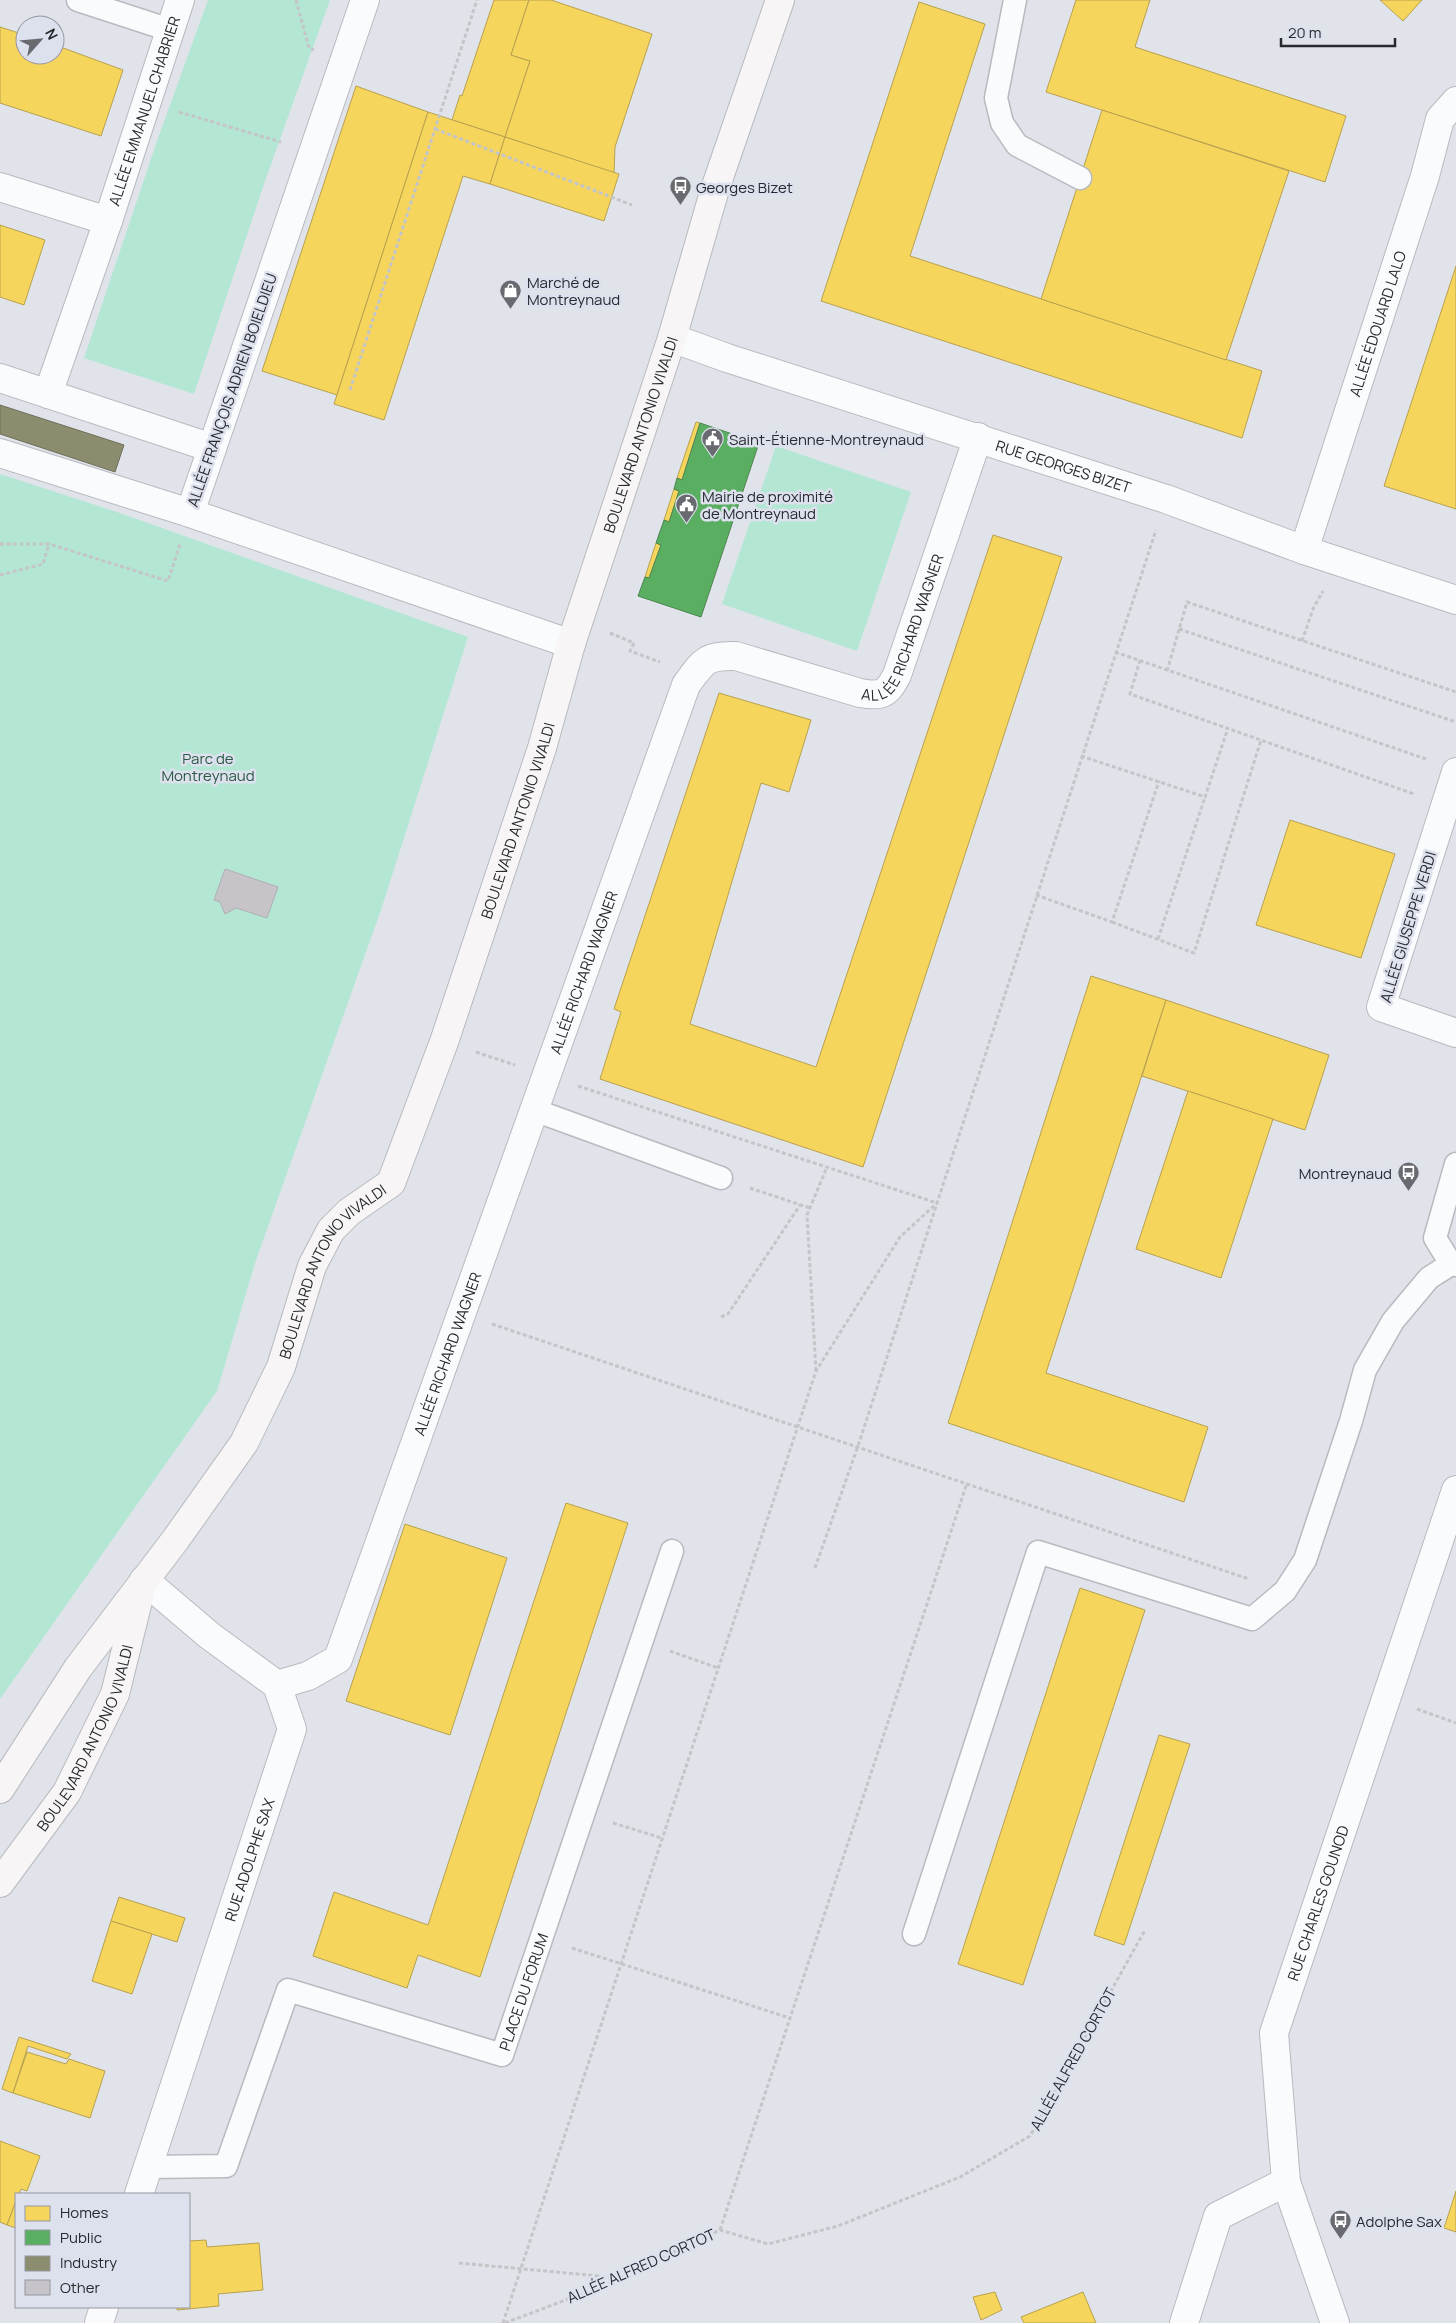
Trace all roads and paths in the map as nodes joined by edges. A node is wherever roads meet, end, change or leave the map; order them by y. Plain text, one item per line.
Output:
1 (78, 0) edge
2 (180, 0) edge
3 (296, 0) edge
4 (365, 0) edge
5 (476, 0) edge
6 (780, 0) edge
7 (1015, 0) edge
8 (170, 30) junction
9 (343, 65) junction
10 (1456, 101) edge
11 (147, 103) junction
12 (435, 129) junction
13 (313, 151) junction
14 (1080, 178) dead end
15 (0, 187) edge
16 (632, 205) dead end
17 (108, 221) junction
18 (672, 338) junction
19 (0, 378) edge
20 (350, 390) dead end
21 (48, 394) junction
22 (978, 437) junction
23 (212, 448) junction
24 (0, 452) edge
25 (1166, 499) junction
26 (190, 513) junction
27 (0, 544) edge
28 (49, 544) junction
29 (1304, 550) junction
30 (0, 575) edge
31 (168, 581) dead end
32 (1456, 600) edge
33 (1313, 609) dead end
34 (1179, 629) junction
35 (575, 632) junction
36 (1302, 641) junction
37 (1115, 652) junction
38 (1140, 660) junction
39 (1167, 671) junction
40 (694, 675) junction
41 (1456, 692) edge
42 (1456, 722) edge
43 (1228, 728) junction
44 (1261, 740) junction
45 (1081, 756) junction
46 (1428, 760) dead end
47 (1456, 772) edge
48 (1159, 781) junction
49 (1205, 797) junction
50 (1444, 810) junction
51 (1036, 895) junction
52 (1112, 922) junction
53 (1158, 939) junction
54 (1456, 1033) edge
55 (444, 1042) junction
56 (546, 1075) junction
57 (534, 1110) junction
58 (1456, 1164) edge
59 (827, 1167) junction
60 (722, 1178) joint
61 (937, 1203) junction
62 (800, 1205) junction
63 (810, 1208) junction
64 (1453, 1265) edge
65 (461, 1314) junction
66 (721, 1317) dead end
67 (816, 1371) junction
68 (798, 1426) junction
69 (858, 1446) junction
70 (967, 1483) junction
71 (1456, 1490) edge
72 (672, 1551) dead end
73 (815, 1568) dead end
74 (144, 1580) junction
75 (1285, 1591) junction
76 (641, 1643) junction
77 (718, 1668) junction
78 (277, 1685) junction
79 (1386, 1697) junction
80 (1456, 1723) edge
81 (0, 1789) edge
82 (584, 1814) junction
83 (662, 1838) junction
84 (0, 1883) edge
85 (1145, 1930) dead end
86 (914, 1934) dead end
87 (542, 1937) junction
88 (621, 1964) junction
89 (790, 2018) junction
90 (148, 2167) junction
91 (1286, 2182) junction
92 (139, 2193) edge
93 (720, 2230) junction
94 (459, 2263) dead end
95 (521, 2268) junction
96 (621, 2278) junction
97 (104, 2308) edge
98 (99, 2323) edge
99 (504, 2323) edge
100 (1184, 2323) edge
101 (1335, 2323) edge

1 - 8 lane
2 - 8 street, ALLÉE EMMANUEL CHABRIER
3 - 9 path
4 - 9 street, ALLÉE FRANÇOIS ADRIEN BOIELDIEU
5 - 12 path
6 - 18 street, BOULEVARD ANTONIO VIVALDI
7 - 14 lane
8 - 11 street, ALLÉE EMMANUEL CHABRIER
9 - 13 street, ALLÉE FRANÇOIS ADRIEN BOIELDIEU
10 - 29 street, ALLÉE ÉDOUARD LALO
11 - 13 path
11 - 17 street, ALLÉE EMMANUEL CHABRIER
12 - 16 path
12 - 20 path
13 - 23 street, ALLÉE FRANÇOIS ADRIEN BOIELDIEU
15 - 17 street, ALLÉE EMMANUEL CHABRIER
17 - 21 street, ALLÉE EMMANUEL CHABRIER
18 - 22 street, RUE GEORGES BIZET
18 - 35 street, BOULEVARD ANTONIO VIVALDI
19 - 21 street
21 - 23 street
22 - 25 street, RUE GEORGES BIZET
22 - 40 street, ALLÉE RICHARD WAGNER
23 - 26 street, ALLÉE FRANÇOIS ADRIEN BOIELDIEU
24 - 26 street
25 - 29 street, RUE GEORGES BIZET
25 - 37 path
26 - 35 street, ALLÉE FRANÇOIS ADRIEN BOIELDIEU
27 - 28 path
28 - 30 path
28 - 31 path
29 - 32 street, RUE GEORGES BIZET
33 - 36 path
34 - 36 path
34 - 39 path
34 - 42 path
35 - 40 path
35 - 55 street, BOULEVARD ANTONIO VIVALDI
36 - 41 path
37 - 38 path
37 - 45 path
38 - 39 path
38 - 43 path
39 - 46 path
40 - 56 street, ALLÉE RICHARD WAGNER
43 - 44 path
43 - 49 path
44 - 50 path
44 - 53 path
45 - 48 path
45 - 51 path
47 - 50 street, ALLÉE GIUSEPPE VERDI
48 - 49 path
48 - 52 path
49 - 53 path
50 - 54 street, ALLÉE GIUSEPPE VERDI
51 - 52 path
51 - 61 path
52 - 53 path
55 - 56 path
55 - 74 street, BOULEVARD ANTONIO VIVALDI
56 - 57 street, ALLÉE RICHARD WAGNER
56 - 59 path
57 - 60 lane
57 - 65 street, ALLÉE RICHARD WAGNER
58 - 64 lane
59 - 61 path
59 - 63 path
60 - 62 path
61 - 67 path
61 - 69 path
62 - 63 path
62 - 66 path
63 - 67 path
64 - 75 lane
65 - 68 path
65 - 78 street, ALLÉE RICHARD WAGNER
67 - 68 path
68 - 69 path
68 - 77 path
69 - 70 path
69 - 73 path
70 - 75 path
70 - 89 path
71 - 79 street, RUE CHARLES GOUNOD
72 - 76 lane, PLACE DU FORUM
74 - 78 street
74 - 81 street, BOULEVARD ANTONIO VIVALDI
74 - 84 street, BOULEVARD ANTONIO VIVALDI
75 - 86 lane
76 - 77 path
76 - 82 lane, PLACE DU FORUM
77 - 83 path
78 - 90 street, RUE ADOLPHE SAX
79 - 80 path
79 - 91 street, RUE CHARLES GOUNOD
82 - 83 path
82 - 87 lane, PLACE DU FORUM
83 - 88 path
85 - 93 path, ALLÉE ALFRED CORTOT
87 - 88 path
87 - 90 lane, PLACE DU FORUM
88 - 89 path
88 - 95 path
89 - 93 path
90 - 92 street, RUE ADOLPHE SAX
91 - 100 street
91 - 101 street, RUE CHARLES GOUNOD
93 - 96 path, ALLÉE ALFRED CORTOT
94 - 95 path
95 - 96 path
95 - 99 path
96 - 99 path, ALLÉE ALFRED CORTOT
97 - 98 street

